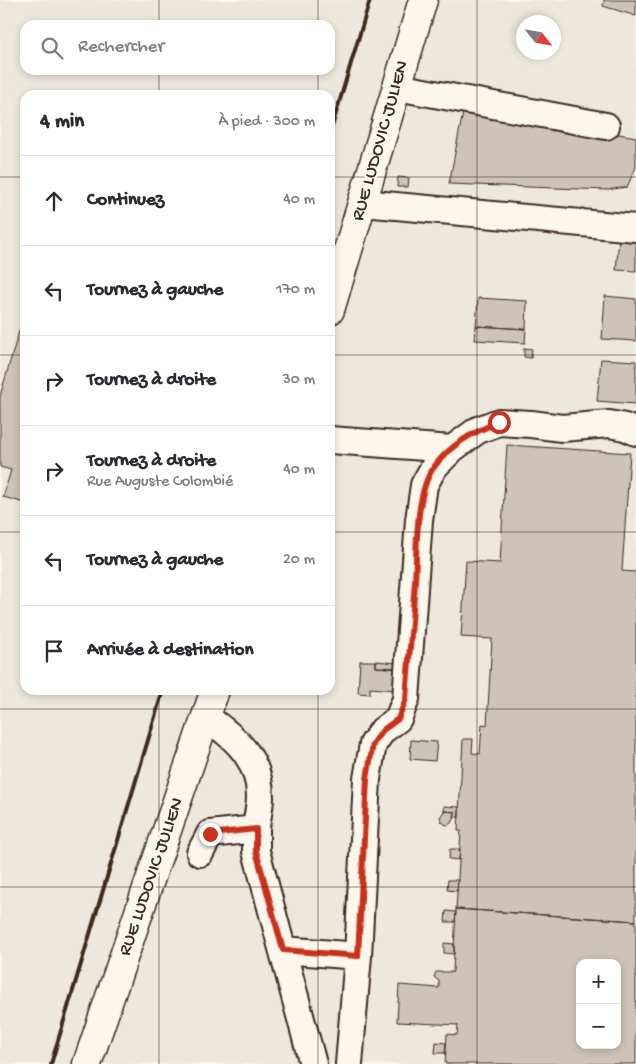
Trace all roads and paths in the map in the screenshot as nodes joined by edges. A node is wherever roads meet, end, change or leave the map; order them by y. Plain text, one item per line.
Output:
1 (423, 0) edge
2 (397, 87) junction
3 (606, 126) dead end
4 (363, 203) junction
5 (636, 228) edge
6 (335, 294) edge
7 (636, 432) edge
8 (335, 440) edge
9 (452, 449) junction
10 (214, 695) edge
11 (207, 718) junction
12 (256, 829) junction
13 (200, 853) dead end
14 (283, 950) junction
15 (358, 956) junction
16 (87, 1064) edge
17 (313, 1064) edge
18 (349, 1064) edge

1 - 2 main road, RUE LUDOVIC JULIEN
2 - 3 lane
2 - 4 main road, RUE LUDOVIC JULIEN
4 - 5 lane
4 - 6 main road, RUE LUDOVIC JULIEN
7 - 9 lane
8 - 9 lane
9 - 15 lane
10 - 11 main road, RUE LUDOVIC JULIEN
11 - 12 lane
11 - 16 main road, RUE LUDOVIC JULIEN
12 - 13 lane
12 - 14 lane
14 - 15 lane
14 - 17 lane
15 - 18 lane

